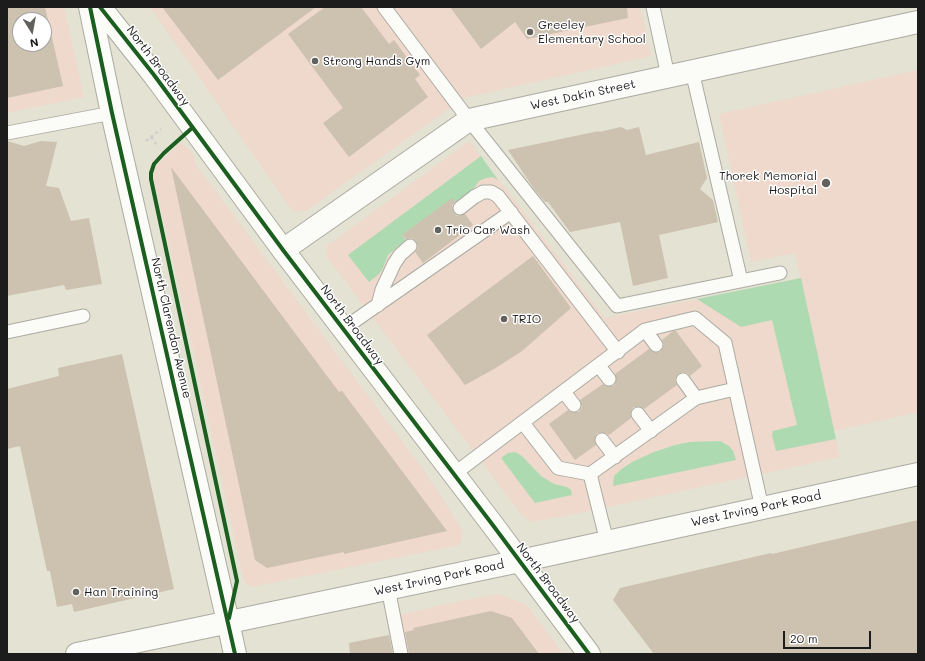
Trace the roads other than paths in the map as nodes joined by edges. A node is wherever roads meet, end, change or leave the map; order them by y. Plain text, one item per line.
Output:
1 (90, 7) edge
2 (100, 7) edge
3 (384, 7) edge
4 (653, 7) edge
5 (918, 22) edge
6 (692, 71) junction
7 (668, 76) junction
8 (112, 113) junction
9 (469, 120) junction
10 (7, 133) edge
11 (460, 208) dead end
12 (511, 212) junction
13 (410, 246) dead end
14 (283, 250) junction
15 (780, 273) dead end
16 (740, 281) junction
17 (378, 305) junction
18 (83, 316) dead end
19 (343, 330) junction
20 (645, 330) junction
21 (7, 332) edge
22 (656, 345) dead end
23 (618, 352) junction
24 (598, 366) junction
25 (609, 379) dead end
26 (683, 380) dead end
27 (736, 389) junction
28 (564, 392) junction
29 (696, 398) junction
30 (574, 405) dead end
31 (638, 414) dead end
32 (523, 423) junction
33 (652, 431) junction
34 (602, 440) dead end
35 (615, 457) junction
36 (454, 474) junction
37 (590, 474) junction
38 (918, 474) edge
39 (762, 508) junction
40 (607, 542) junction
41 (520, 561) junction
42 (388, 588) junction
43 (228, 622) junction
44 (77, 654) edge
45 (235, 654) edge
46 (401, 654) edge
47 (589, 654) edge

1 - 8 main road, North Clarendon Avenue
2 - 14 main road, North Broadway
3 - 9 lane
4 - 7 lane
5 - 6 main road, West Dakin Street
6 - 7 main road, West Dakin Street
6 - 16 lane
7 - 9 main road, West Dakin Street
8 - 10 lane
8 - 43 main road, North Clarendon Avenue
9 - 14 main road, West Dakin Street
9 - 16 lane
11 - 12 lane
12 - 17 lane
12 - 23 lane
13 - 17 lane
14 - 19 main road, North Broadway
15 - 16 lane
17 - 19 lane
18 - 21 lane
19 - 36 main road, North Broadway
20 - 22 lane
20 - 23 lane
20 - 27 lane
23 - 24 lane
24 - 25 lane
24 - 28 lane
26 - 29 lane
27 - 29 lane
27 - 39 lane
28 - 30 lane
28 - 32 lane
29 - 33 lane
31 - 33 lane
32 - 36 lane
32 - 37 lane
33 - 35 lane
34 - 35 lane
35 - 37 lane
36 - 41 main road, North Broadway
37 - 40 lane
38 - 39 main road, West Irving Park Road
39 - 40 main road, West Irving Park Road
40 - 41 main road, West Irving Park Road
41 - 42 main road, West Irving Park Road
41 - 47 main road, North Broadway
42 - 43 main road, West Irving Park Road
42 - 46 lane
43 - 44 main road, West Irving Park Road
43 - 45 main road, North Clarendon Avenue

